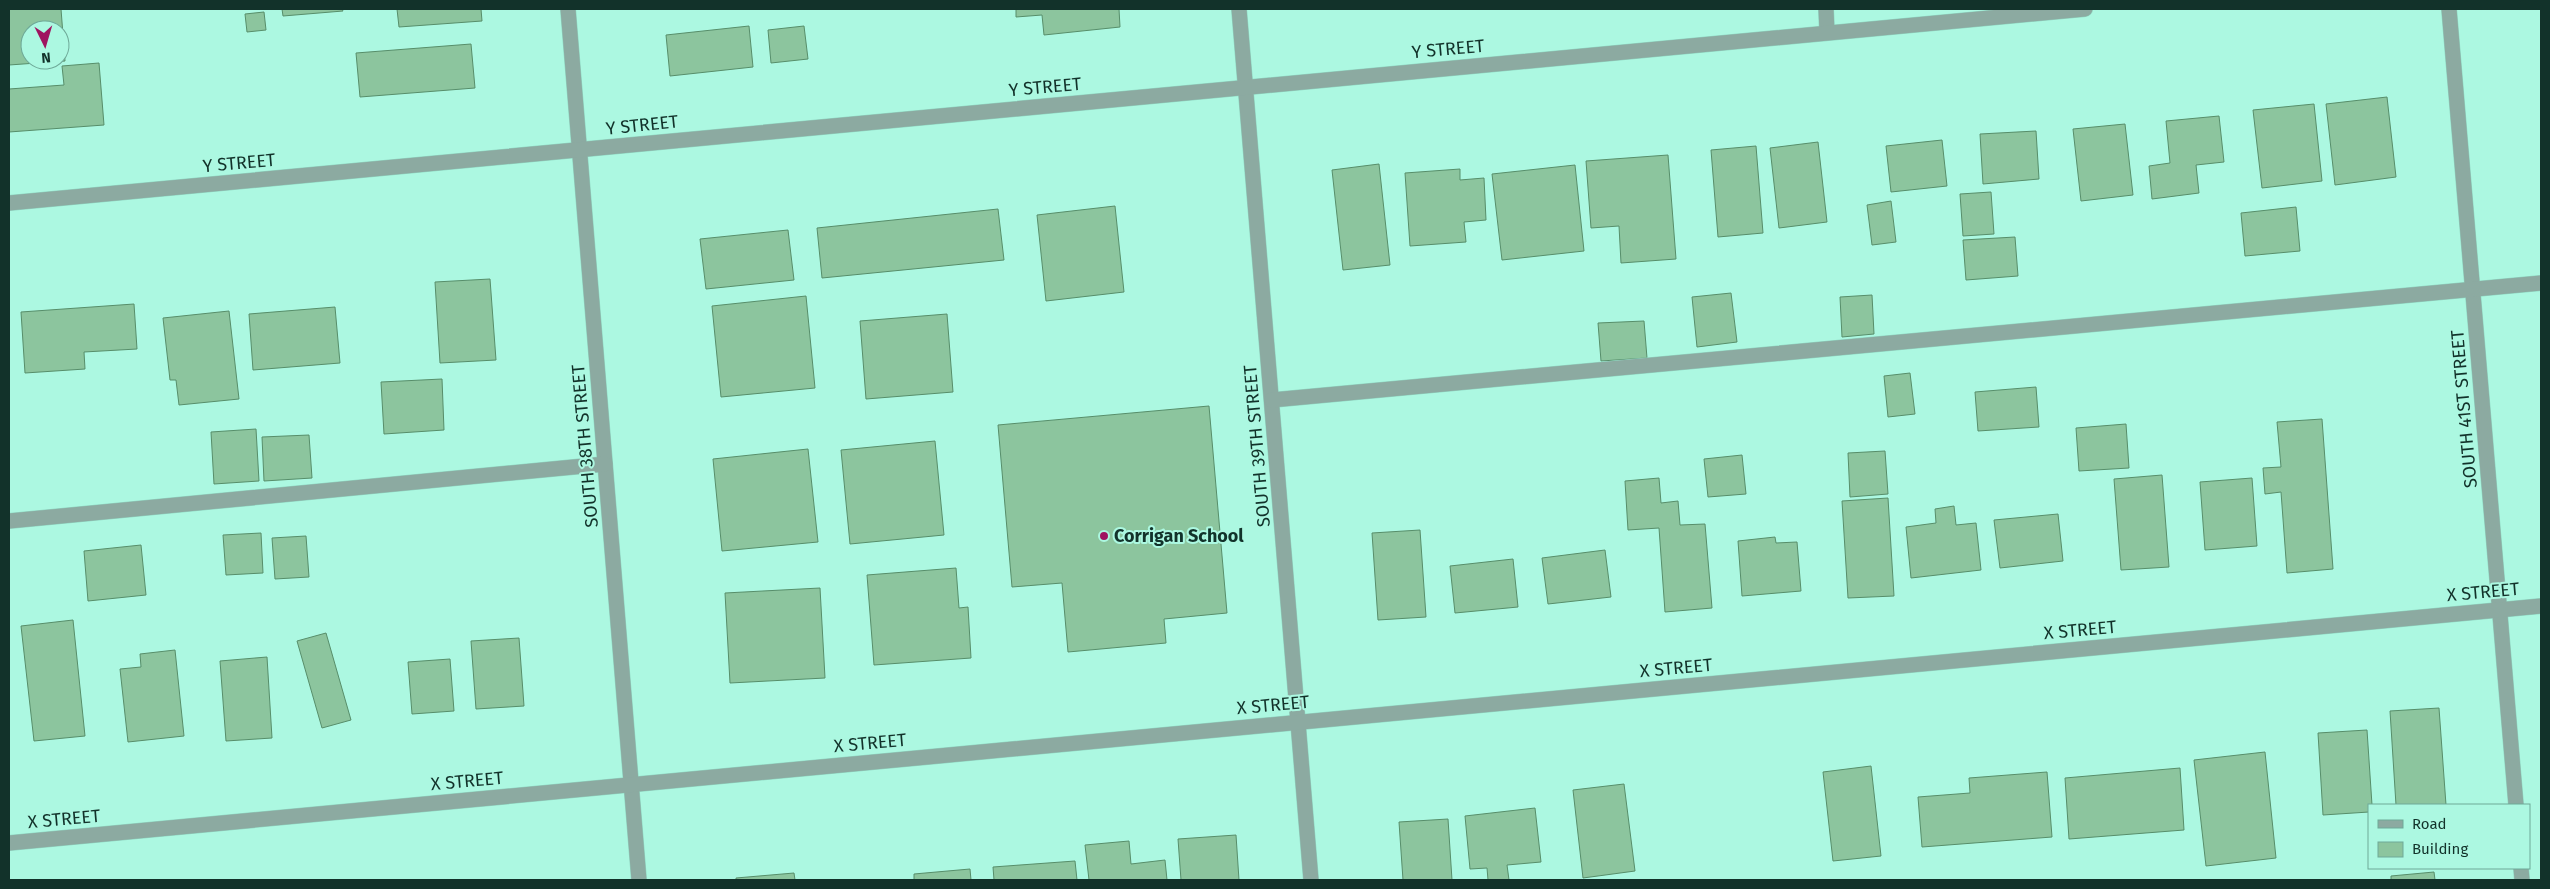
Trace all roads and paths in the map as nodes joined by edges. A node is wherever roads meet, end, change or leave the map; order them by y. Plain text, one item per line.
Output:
1 (568, 9) edge
2 (1239, 9) edge
3 (1826, 9) edge
4 (2085, 9) edge
5 (2449, 9) edge
6 (1828, 32) junction
7 (1247, 86) junction
8 (579, 150) junction
9 (9, 203) edge
10 (2541, 284) edge
11 (2473, 290) junction
12 (1272, 400) junction
13 (605, 464) junction
14 (9, 521) edge
15 (2541, 606) edge
16 (2499, 609) junction
17 (1298, 722) junction
18 (630, 784) junction
19 (2516, 804) edge
20 (9, 843) edge
21 (639, 880) edge
22 (1311, 880) edge

1 - 8 street, SOUTH 38TH STREET
2 - 7 street, SOUTH 39TH STREET
3 - 6 street
4 - 6 street, Y STREET
5 - 11 street, SOUTH 41ST STREET
6 - 7 street, Y STREET
7 - 8 street, Y STREET
7 - 12 street, SOUTH 39TH STREET
8 - 9 street, Y STREET
8 - 13 street, SOUTH 38TH STREET
10 - 11 street
11 - 12 street
11 - 16 street, SOUTH 41ST STREET
12 - 17 street, SOUTH 39TH STREET
13 - 14 street
13 - 18 street, SOUTH 38TH STREET
15 - 16 street, X STREET
16 - 17 street, X STREET
16 - 19 street, SOUTH 41ST STREET
17 - 18 street, X STREET
17 - 22 street, SOUTH 39TH STREET
18 - 20 street, X STREET
18 - 21 street, SOUTH 38TH STREET

